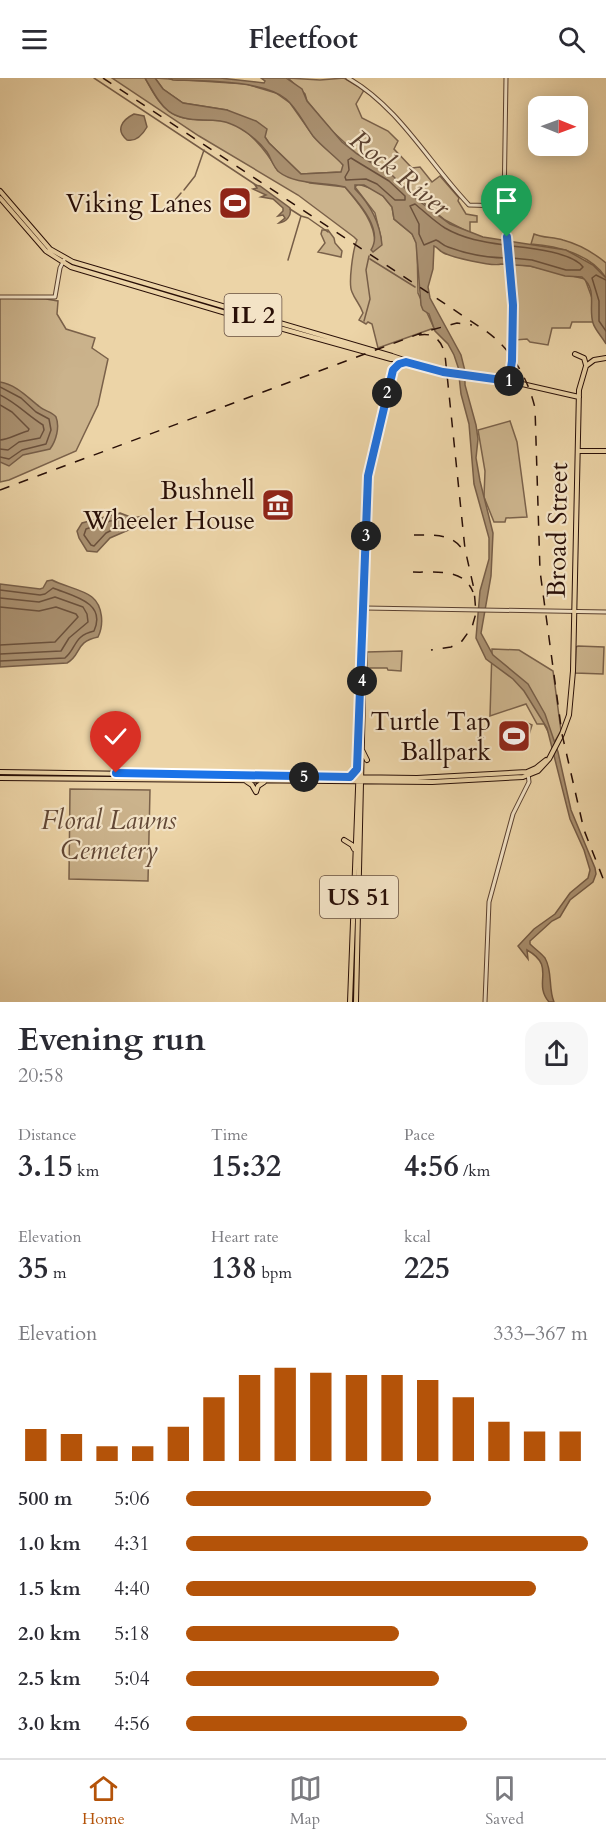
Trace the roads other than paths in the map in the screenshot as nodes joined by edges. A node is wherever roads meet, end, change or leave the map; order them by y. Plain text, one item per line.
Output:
1 (348, 78) edge
2 (506, 78) edge
3 (0, 190) edge
4 (0, 198) edge
5 (504, 206) junction
6 (64, 261) junction
7 (0, 297) edge
8 (575, 354) dead end
9 (396, 358) junction
10 (603, 358) edge
11 (406, 362) junction
12 (585, 367) junction
13 (594, 368) dead end
14 (393, 370) junction
15 (509, 381) junction
16 (579, 397) junction
17 (578, 451) junction
18 (606, 451) edge
19 (364, 597) junction
20 (364, 608) junction
21 (374, 608) junction
22 (574, 611) junction
23 (606, 612) edge
24 (361, 708) junction
25 (362, 750) junction
26 (360, 768) junction
27 (0, 772) edge
28 (527, 774) junction
29 (0, 778) edge
30 (348, 779) junction
31 (359, 779) junction
32 (369, 779) junction
33 (245, 781) junction
34 (265, 781) junction
35 (359, 792) junction
36 (344, 840) dead end
37 (355, 853) junction
38 (350, 1002) edge
39 (356, 1002) edge
40 (485, 1002) edge

1 - 5 street
2 - 5 street
3 - 6 main road, IL 2
4 - 6 main road, IL 2
5 - 15 street
6 - 7 street
6 - 9 main road, IL 2
8 - 12 main road
9 - 11 main road, IL 2
9 - 14 main road
10 - 12 main road
10 - 13 main road
11 - 14 main road
11 - 15 main road, IL 2
12 - 16 main road, Broad Street
14 - 19 main road
15 - 16 main road
16 - 17 main road, Broad Street
17 - 18 main road
17 - 22 main road, Broad Street
19 - 20 main road
19 - 21 street
20 - 21 street
20 - 24 main road
21 - 22 street
22 - 23 street
22 - 28 main road, Broad Street
24 - 25 main road
24 - 26 main road
25 - 26 main road
25 - 26 main road
26 - 30 main road
26 - 31 main road
26 - 32 main road
27 - 30 main road
28 - 32 main road
28 - 40 street
29 - 33 main road
30 - 31 main road
30 - 34 main road
30 - 35 main road
31 - 32 main road
31 - 35 main road
32 - 35 main road
33 - 34 main road
33 - 34 main road
35 - 37 main road, US 51
35 - 39 main road, US 51
36 - 37 main road
37 - 38 main road, US 51

